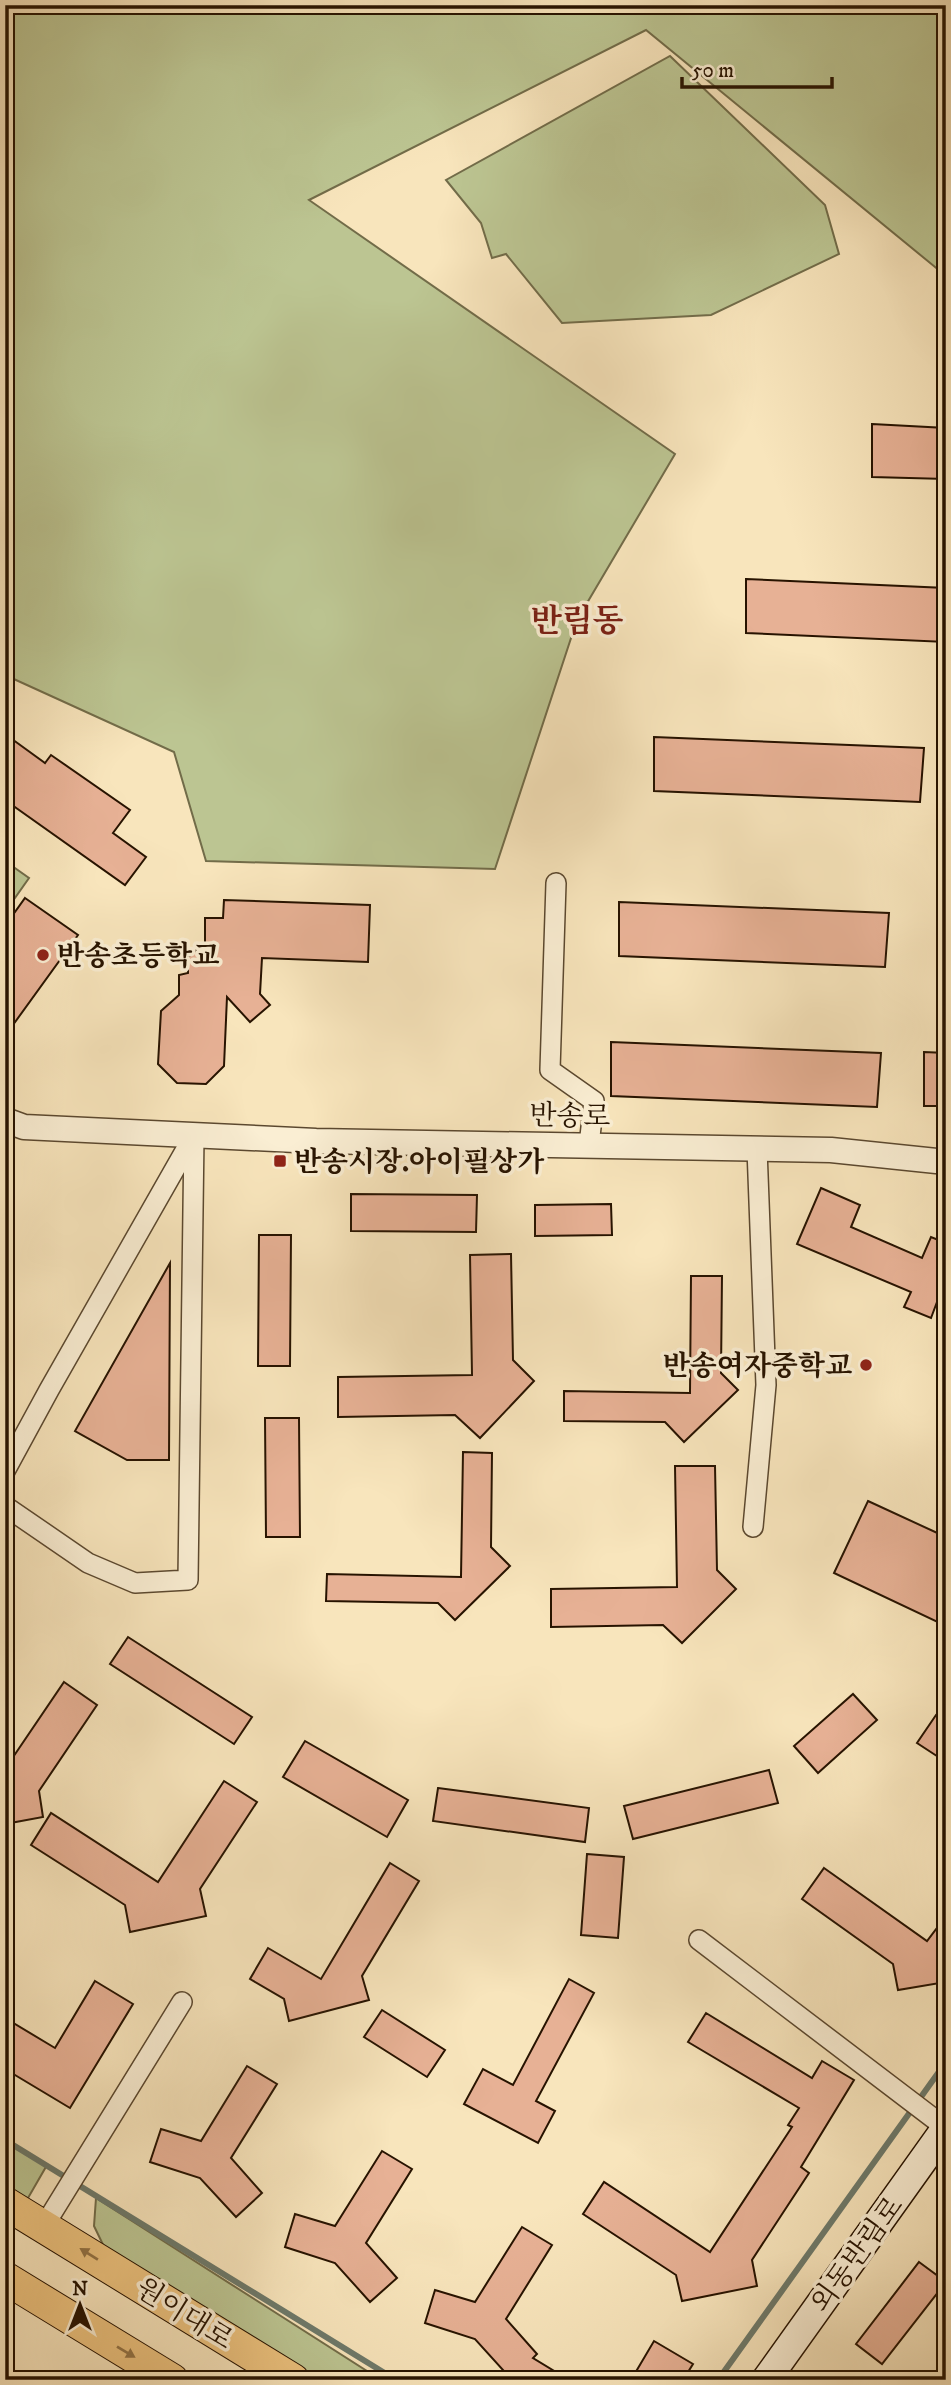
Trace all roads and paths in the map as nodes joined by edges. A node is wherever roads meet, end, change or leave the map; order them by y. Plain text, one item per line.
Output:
1 (556, 883) dead end
2 (6, 1122) edge
3 (194, 1136) junction
4 (589, 1145) junction
5 (757, 1149) junction
6 (946, 1162) edge
7 (5, 1471) edge
8 (5, 1506) edge
9 (753, 1527) dead end
10 (699, 1940) dead end
11 (182, 2002) dead end
12 (942, 2125) edge
13 (5, 2203) edge
14 (44, 2227) junction
15 (5, 2278) edge
16 (172, 2380) edge
17 (293, 2380) edge
18 (766, 2380) edge

1 - 4 street
2 - 3 street, 반송로
3 - 4 street, 반송로
3 - 7 street
3 - 8 street
4 - 5 street, 반송로
5 - 6 street, 반송로
5 - 9 street
10 - 12 street
11 - 14 street
12 - 18 main road, 외동반림로
13 - 14 main road, 원이대로
17 -> 14 main road, 원이대로
15 -> 16 main road

